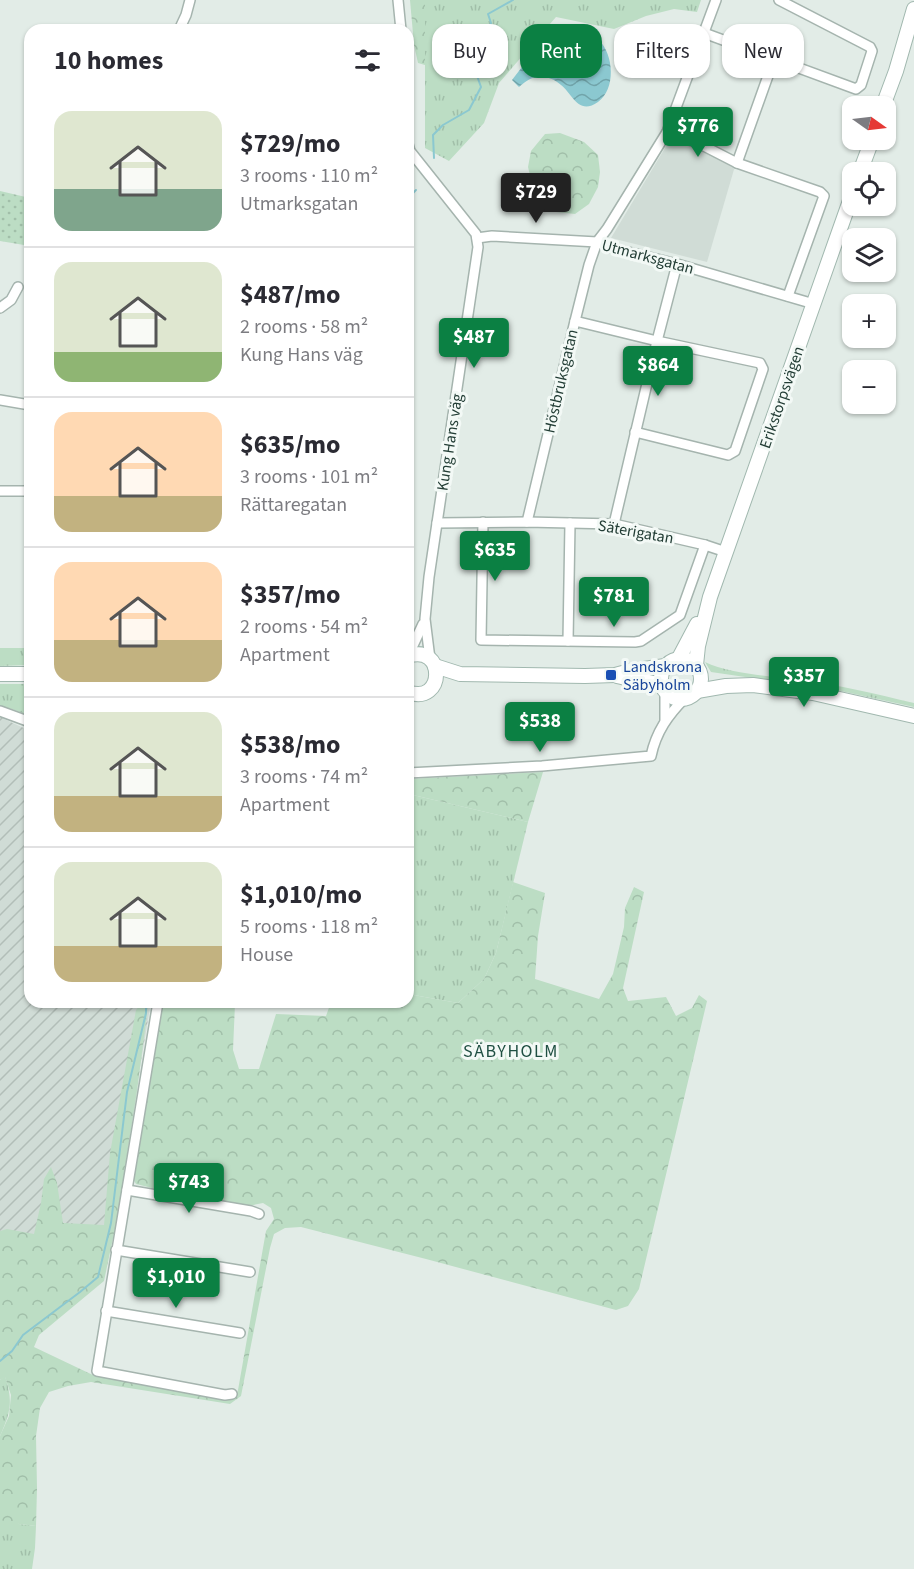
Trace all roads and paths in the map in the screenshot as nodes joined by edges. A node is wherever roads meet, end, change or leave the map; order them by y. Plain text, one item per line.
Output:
1 (190, 0) edge
2 (398, 0) edge
3 (716, 0) edge
4 (779, 0) edge
5 (914, 9) edge
6 (182, 24) edge
7 (400, 24) edge
8 (708, 24) edge
9 (804, 70) edge
10 (688, 78) edge
11 (767, 78) edge
12 (887, 96) edge
13 (668, 132) junction
14 (414, 156) edge
15 (737, 163) junction
16 (845, 216) edge
17 (477, 238) junction
18 (597, 242) junction
19 (677, 264) junction
20 (18, 287) dead end
21 (788, 296) junction
22 (814, 304) junction
23 (0, 308) edge
24 (575, 321) junction
25 (657, 341) junction
26 (0, 400) edge
27 (24, 404) edge
28 (635, 432) junction
29 (0, 491) edge
30 (24, 491) edge
31 (483, 522) junction
32 (527, 522) junction
33 (437, 523) junction
34 (570, 523) junction
35 (614, 524) junction
36 (705, 545) junction
37 (726, 552) junction
38 (710, 597) junction
39 (425, 619) junction
40 (568, 641) junction
41 (414, 644) edge
42 (414, 655) edge
43 (679, 658) junction
44 (432, 662) junction
45 (665, 666) junction
46 (698, 669) junction
47 (0, 674) edge
48 (24, 674) edge
49 (460, 674) junction
50 (615, 675) junction
51 (746, 685) junction
52 (433, 686) junction
53 (664, 689) junction
54 (414, 694) edge
55 (691, 695) junction
56 (0, 711) edge
57 (914, 716) edge
58 (24, 720) edge
59 (665, 720) junction
60 (414, 773) edge
61 (157, 1008) edge
62 (127, 1190) junction
63 (259, 1214) dead end
64 (116, 1250) junction
65 (250, 1272) dead end
66 (106, 1311) junction
67 (240, 1333) dead end
68 (232, 1394) dead end

1 - 6 street
2 - 7 street
3 - 8 street, Höstbruksgatan
4 - 9 street
5 - 12 main road
10 - 13 street, Höstbruksgatan
11 - 15 street
13 - 15 street
13 - 18 street, Höstbruksgatan
14 - 17 street
15 - 21 street
16 - 22 main road, Erikstorpsvägen
17 - 18 street, Utmarksgatan
17 - 33 street, Kung Hans väg
18 - 19 street, Utmarksgatan
18 - 24 street, Höstbruksgatan
19 - 21 street, Utmarksgatan
19 - 25 street
20 - 23 street
21 - 22 street, Utmarksgatan
22 - 37 main road, Erikstorpsvägen
24 - 25 street
24 - 32 street, Höstbruksgatan
25 - 28 street
25 - 28 street
26 - 27 street
28 - 35 street
29 - 30 street
31 - 32 street, Säterigatan
31 - 33 street, Säterigatan
31 - 40 street
32 - 34 street, Säterigatan
33 - 39 street, Kung Hans väg
34 - 35 street, Säterigatan
34 - 40 street
35 - 36 street, Säterigatan
36 - 37 street, Säterigatan
36 - 40 street
37 - 38 main road, Erikstorpsvägen
38 - 43 main road, Erikstorpsvägen
38 - 46 main road, Erikstorpsvägen
39 - 41 street, Kung Hans väg
39 - 44 street, Kung Hans väg
42 - 44 main road
43 - 45 main road
43 - 46 main road
44 - 49 main road
44 - 52 main road
45 - 50 main road
45 - 53 main road
46 - 51 main road
46 - 55 main road
47 - 48 main road
49 - 50 main road
49 - 52 main road
50 - 53 main road
51 - 55 main road
51 - 57 main road
52 - 54 main road
53 - 55 main road
53 - 59 street
55 - 59 street
56 - 58 street
59 - 60 street
61 - 62 street
62 - 63 street
62 - 64 street
64 - 65 street
64 - 66 street
66 - 67 street
66 - 68 street

